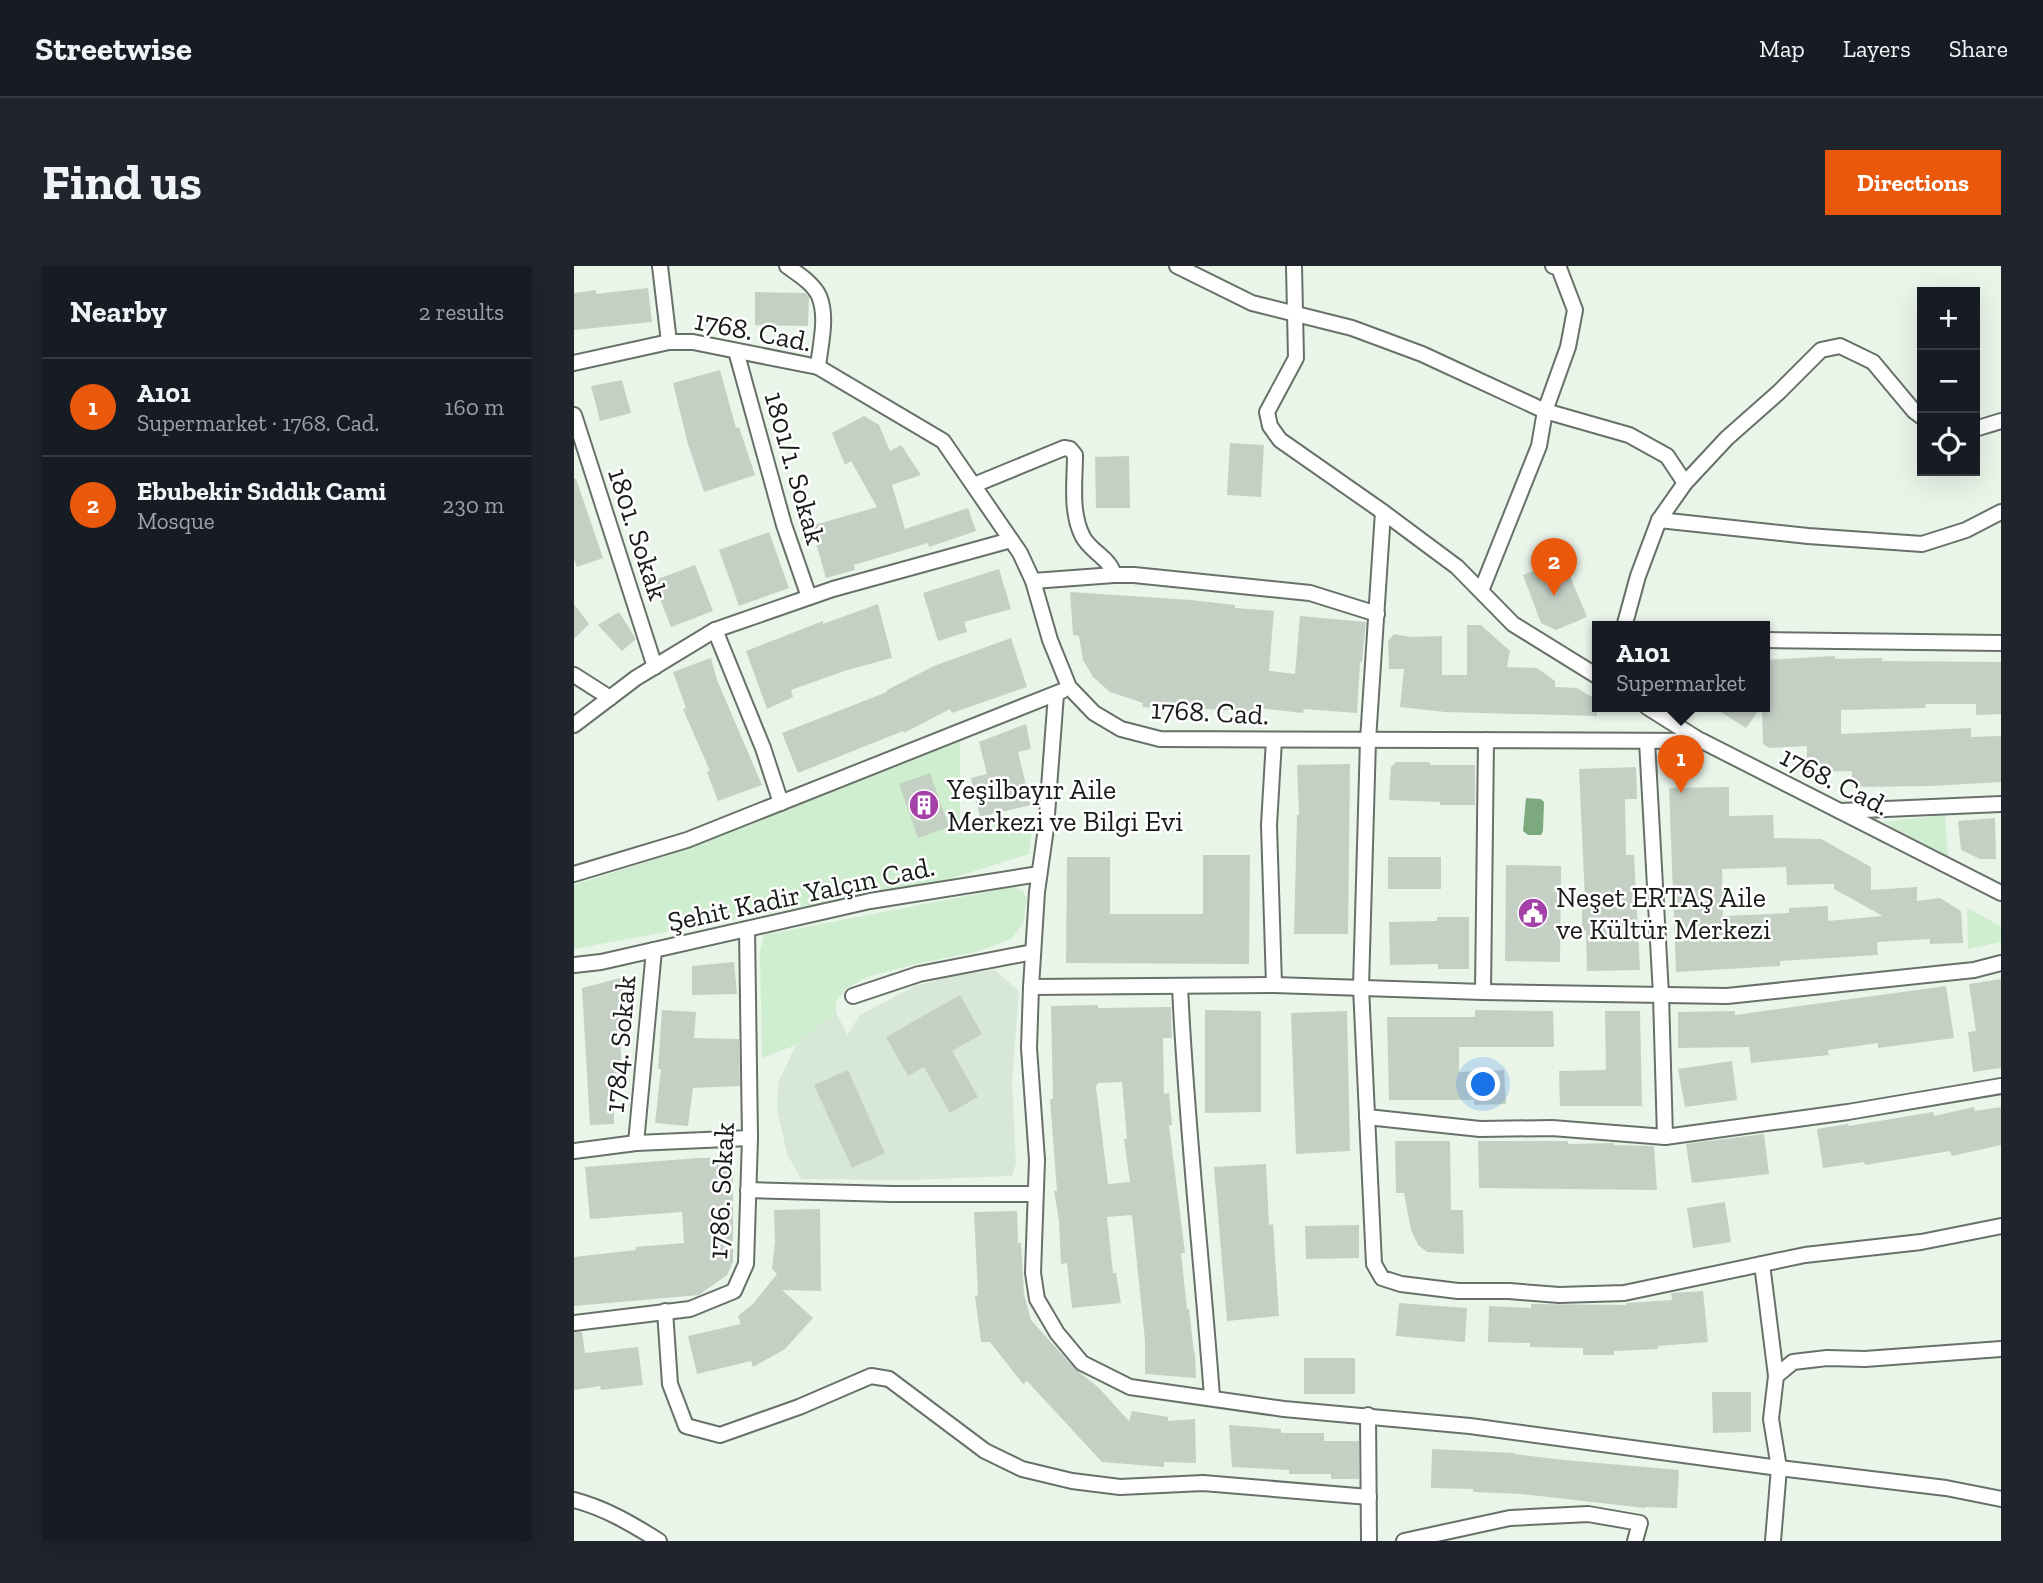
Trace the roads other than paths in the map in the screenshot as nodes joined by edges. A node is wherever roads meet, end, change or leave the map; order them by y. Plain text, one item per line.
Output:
1 (660, 266) edge
2 (787, 266) edge
3 (1177, 266) edge
4 (1294, 266) edge
5 (1553, 266) edge
6 (1295, 312) junction
7 (669, 342) junction
8 (736, 351) junction
9 (574, 363) edge
10 (818, 367) junction
11 (1545, 411) junction
12 (1917, 413) edge
13 (574, 415) edge
14 (2001, 421) edge
15 (1980, 427) edge
16 (1685, 483) junction
17 (974, 485) junction
18 (1383, 512) junction
19 (2001, 512) edge
20 (1659, 520) junction
21 (1011, 540) junction
22 (1114, 575) junction
23 (1033, 581) junction
24 (1480, 591) junction
25 (809, 597) junction
26 (1377, 614) junction
27 (1626, 621) edge
28 (715, 630) junction
29 (1770, 640) edge
30 (2001, 643) edge
31 (655, 667) junction
32 (1592, 673) edge
33 (574, 675) edge
34 (1063, 691) junction
35 (611, 698) junction
36 (1655, 712) edge
37 (574, 726) edge
38 (1274, 740) junction
39 (1368, 740) junction
40 (1486, 740) junction
41 (1647, 741) junction
42 (1702, 741) junction
43 (781, 803) junction
44 (2001, 804) edge
45 (1838, 811) junction
46 (574, 874) edge
47 (1039, 874) junction
48 (2001, 893) edge
49 (747, 929) junction
50 (654, 950) junction
51 (1033, 952) junction
52 (2001, 963) edge
53 (574, 965) edge
54 (1274, 985) junction
55 (1180, 986) junction
56 (1031, 987) junction
57 (1362, 987) junction
58 (1483, 992) junction
59 (1661, 995) junction
60 (853, 996) dead end
61 (2001, 1086) edge
62 (1367, 1117) junction
63 (1665, 1137) junction
64 (750, 1138) junction
65 (636, 1143) junction
66 (574, 1151) edge
67 (748, 1190) junction
68 (1034, 1194) junction
69 (2001, 1226) edge
70 (1762, 1264) junction
71 (665, 1311) junction
72 (574, 1323) edge
73 (2001, 1349) edge
74 (1776, 1376) junction
75 (1212, 1397) junction
76 (1368, 1415) junction
77 (1779, 1468) junction
78 (1369, 1497) junction
79 (2001, 1499) edge
80 (574, 1500) edge
81 (659, 1541) edge
82 (1369, 1541) edge
83 (1404, 1541) edge
84 (1635, 1541) edge
85 (1773, 1541) edge

1 - 7 street
2 - 10 street
3 - 6 street
4 - 6 street
5 - 11 street
6 - 11 street
6 - 18 street
7 - 8 street, 1768. Cad.
7 - 9 street, 1768. Cad.
8 - 10 street, 1768. Cad.
8 - 25 street, 1801/1. Sokak
10 - 17 street, 1768. Cad.
11 - 16 street
11 - 24 street
12 - 16 street
13 - 31 street, 1801. Sokak
14 - 15 street
16 - 20 street
17 - 21 street, 1768. Cad.
17 - 22 street
18 - 24 street
18 - 26 street
19 - 20 street
20 - 27 street
21 - 23 street, 1768. Cad.
21 - 25 street
22 - 23 street
22 - 26 street
23 - 34 street, 1768. Cad.
24 - 32 street
25 - 28 street
26 - 39 street
28 - 31 street
28 - 43 street
29 - 30 street
31 - 35 street
33 - 35 street
34 - 38 street, 1768. Cad.
34 - 43 street
34 - 47 street
35 - 37 street
36 - 42 street
38 - 39 street, 1768. Cad.
38 - 54 street
39 - 40 street, 1768. Cad.
39 - 57 street
40 - 41 street, 1768. Cad.
40 - 58 street
41 - 42 street, 1768. Cad.
41 - 59 street
42 - 45 street, 1768. Cad.
43 - 46 street
44 - 45 street
45 - 48 street, 1768. Cad.
47 - 49 street, Şehit Kadir Yalçın Cad.
47 - 51 street
49 - 50 street, Şehit Kadir Yalçın Cad.
49 - 64 street, 1786. Sokak
50 - 53 street, Şehit Kadir Yalçın Cad.
50 - 65 street, 1784. Sokak
51 - 56 street
51 - 60 street
52 - 59 street
54 - 55 street
54 - 57 street
55 - 56 street
55 - 75 street
56 - 68 street
57 - 58 street
57 - 62 street
58 - 59 street
59 - 63 street
61 - 63 street
62 - 63 street
62 - 70 street
64 - 65 street
64 - 67 street, 1786. Sokak
65 - 66 street
67 - 68 street
67 - 71 street, 1786. Sokak
68 - 75 street
69 - 70 street
70 - 74 street
71 - 72 street, 1786. Sokak
71 - 78 street
73 - 74 street
74 - 77 street
75 - 76 street
76 - 77 street
76 - 78 street
77 - 79 street
77 - 85 street
78 - 82 street
80 - 81 street
83 - 84 street

